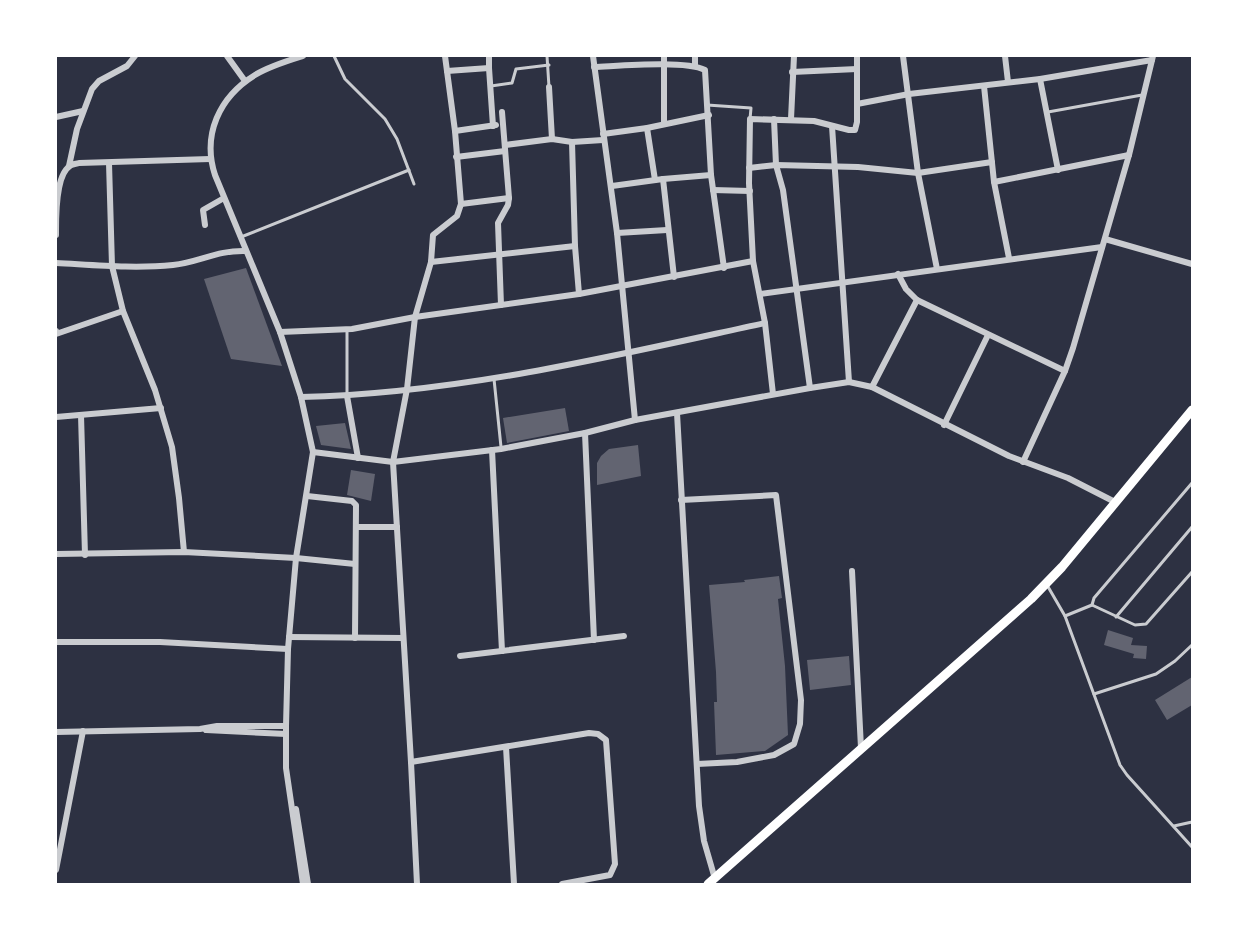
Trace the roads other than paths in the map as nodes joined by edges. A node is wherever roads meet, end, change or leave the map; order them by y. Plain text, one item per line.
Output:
1 (133, 56) edge
2 (227, 56) edge
3 (303, 56) edge
4 (334, 56) edge
5 (445, 56) edge
6 (489, 56) edge
7 (547, 56) edge
8 (593, 56) edge
9 (664, 56) edge
10 (694, 56) edge
11 (794, 56) edge
12 (857, 56) edge
13 (903, 56) edge
14 (1005, 56) edge
15 (1153, 58) edge
16 (664, 64) junction
17 (549, 65) junction
18 (695, 66) junction
19 (594, 67) junction
20 (489, 68) junction
21 (857, 69) junction
22 (447, 71) junction
23 (792, 72) junction
24 (1040, 79) junction
25 (245, 81) junction
26 (1008, 82) junction
27 (491, 86) junction
28 (984, 86) junction
29 (549, 87) joint
30 (909, 94) junction
31 (1144, 95) junction
32 (857, 104) junction
33 (707, 105) junction
34 (83, 111) junction
35 (502, 112) dead end
36 (1047, 113) junction
37 (709, 115) junction
38 (56, 117) edge
39 (750, 119) junction
40 (774, 119) junction
41 (792, 119) junction
42 (664, 123) junction
43 (504, 124) junction
44 (493, 126) junction
45 (832, 126) junction
46 (647, 128) junction
47 (455, 131) junction
48 (603, 137) junction
49 (552, 139) junction
50 (572, 142) junction
51 (505, 148) junction
52 (1129, 155) junction
53 (456, 157) junction
54 (210, 159) junction
55 (992, 162) junction
56 (109, 163) junction
57 (776, 165) junction
58 (69, 166) junction
59 (750, 168) junction
60 (834, 168) junction
61 (409, 170) junction
62 (1058, 170) junction
63 (918, 173) junction
64 (711, 175) junction
65 (659, 179) junction
66 (994, 182) junction
67 (414, 184) dead end
68 (612, 186) junction
69 (713, 190) junction
70 (750, 191) junction
71 (224, 198) junction
72 (509, 198) junction
73 (461, 204) junction
74 (205, 225) dead end
75 (668, 230) junction
76 (617, 233) junction
77 (56, 235) edge
78 (240, 237) junction
79 (1105, 239) junction
80 (575, 246) junction
81 (1102, 247) junction
82 (246, 251) junction
83 (500, 254) junction
84 (1009, 258) junction
85 (753, 261) junction
86 (431, 262) junction
87 (56, 263) edge
88 (1192, 264) edge
89 (112, 266) junction
90 (724, 268) junction
91 (937, 269) junction
92 (898, 274) junction
93 (674, 277) junction
94 (841, 281) junction
95 (622, 286) junction
96 (797, 288) junction
97 (579, 294) junction
98 (760, 294) junction
99 (917, 300) junction
100 (501, 305) junction
101 (123, 311) junction
102 (415, 317) junction
103 (765, 323) junction
104 (347, 329) junction
105 (56, 331) edge
106 (280, 332) junction
107 (988, 336) junction
108 (630, 353) junction
109 (1065, 370) junction
110 (493, 378) junction
111 (849, 382) junction
112 (872, 387) junction
113 (810, 388) junction
114 (407, 389) junction
115 (773, 394) junction
116 (346, 396) junction
117 (301, 397) junction
118 (161, 408) junction
119 (1192, 410) edge
120 (676, 413) junction
121 (81, 415) junction
122 (56, 417) edge
123 (635, 420) junction
124 (944, 424) junction
125 (585, 433) junction
126 (501, 449) junction
127 (492, 450) junction
128 (313, 452) junction
129 (358, 458) junction
130 (393, 462) junction
131 (1023, 462) junction
132 (1192, 483) edge
133 (307, 496) junction
134 (681, 500) junction
135 (1116, 502) junction
136 (356, 527) junction
137 (396, 527) junction
138 (1192, 527) edge
139 (184, 552) junction
140 (56, 554) edge
141 (85, 555) junction
142 (296, 558) junction
143 (355, 564) junction
144 (852, 571) dead end
145 (1192, 572) edge
146 (1047, 584) junction
147 (1092, 605) junction
148 (1065, 616) junction
149 (1116, 617) junction
150 (289, 636) junction
151 (624, 636) dead end
152 (355, 638) junction
153 (403, 638) junction
154 (594, 640) junction
155 (56, 642) edge
156 (1192, 645) edge
157 (288, 649) junction
158 (502, 651) junction
159 (460, 656) dead end
160 (1094, 694) junction
161 (286, 730) junction
162 (83, 731) junction
163 (56, 732) edge
164 (506, 747) junction
165 (862, 749) junction
166 (287, 758) junction
167 (411, 762) junction
168 (698, 764) junction
169 (1192, 822) edge
170 (1174, 826) junction
171 (1192, 847) edge
172 (56, 870) edge
173 (712, 882) edge
174 (303, 885) edge
175 (308, 885) edge
176 (417, 885) edge
177 (514, 885) edge
178 (562, 885) edge

1 - 34 street
2 - 25 street
3 - 25 street
4 - 61 lane
5 - 22 street
6 - 20 street
7 - 17 lane
8 - 19 street
9 - 16 street
10 - 18 street
11 - 23 street
12 - 21 street
13 - 30 street
14 - 26 street
15 - 24 street
15 - 31 street
16 - 18 street
16 - 19 street
16 - 42 street
17 - 27 lane
17 - 29 lane
18 - 33 street
19 - 48 street
20 - 22 street
20 - 27 street
21 - 23 street
21 - 32 street
22 - 47 street
23 - 41 street
24 - 26 street
24 - 36 street
25 - 54 street
26 - 28 street
27 - 44 street
28 - 30 street
28 - 55 street
29 - 49 street
30 - 32 street
30 - 63 street
31 - 36 lane
31 - 52 street
32 - 45 street
33 - 37 street
33 - 39 lane
34 - 38 street
34 - 58 street
35 - 43 street
36 - 62 street
37 - 42 street
37 - 64 street
39 - 40 street
39 - 59 street
40 - 41 street
40 - 57 street
41 - 45 street
42 - 46 street
43 - 44 street
43 - 51 street
44 - 47 street
45 - 60 street
46 - 48 street
46 - 65 street
47 - 53 street
48 - 50 street
48 - 68 street
49 - 50 street
49 - 51 street
50 - 80 street
51 - 53 street
51 - 72 street
52 - 62 street
52 - 79 street
53 - 73 street
54 - 56 street
54 - 71 street
55 - 63 street
55 - 66 street
56 - 58 street
56 - 89 street
57 - 59 street
57 - 60 street
57 - 96 street
58 - 77 street
59 - 70 street
60 - 63 street
60 - 94 street
61 - 67 lane
61 - 78 lane
62 - 66 street
63 - 91 street
64 - 65 street
64 - 69 street
65 - 68 street
65 - 75 street
66 - 84 street
68 - 76 street
69 - 70 street
69 - 90 street
70 - 85 street
71 - 74 street
71 - 78 street
72 - 73 street
72 - 83 street
73 - 86 street
75 - 76 street
75 - 93 street
76 - 95 street
78 - 82 street
79 - 81 street
79 - 88 street
80 - 83 street
80 - 97 street
81 - 84 street
81 - 109 street
82 - 89 street
82 - 106 street
83 - 86 street
83 - 100 street
84 - 91 street
85 - 90 street
85 - 98 street
86 - 102 street
87 - 89 street
89 - 101 street
90 - 93 street
91 - 92 street
92 - 94 street
92 - 99 street
93 - 95 street
94 - 96 street
94 - 111 street
95 - 97 street
95 - 108 street
96 - 98 street
96 - 113 street
97 - 100 street
98 - 103 street
99 - 107 street
99 - 112 street
100 - 102 street
101 - 105 street
101 - 118 street
102 - 104 street
102 - 114 street
103 - 108 street
103 - 115 street
104 - 106 street
104 - 116 lane
106 - 117 street
107 - 109 street
107 - 124 street
108 - 110 street
108 - 123 street
109 - 131 street
110 - 114 street
110 - 126 lane
111 - 112 street
111 - 113 street
112 - 124 street
113 - 115 street
114 - 116 street
114 - 130 street
115 - 120 street
116 - 117 street
116 - 129 street
117 - 128 street
118 - 121 street
118 - 139 street
119 - 135 main road
120 - 123 street
120 - 134 street
121 - 122 street
121 - 141 street
123 - 125 street
124 - 131 street
125 - 126 street
125 - 154 street
126 - 127 street
127 - 130 street
127 - 158 street
128 - 129 street
128 - 133 street
129 - 130 street
130 - 137 street
131 - 135 street
132 - 147 lane
133 - 136 street
133 - 142 street
134 - 168 street
134 - 168 street
135 - 146 main road
136 - 137 street
136 - 143 street
137 - 153 street
138 - 149 lane
139 - 141 street
139 - 142 street
140 - 141 street
142 - 143 street
142 - 150 street
143 - 152 street
144 - 165 street
145 - 149 lane
146 - 148 lane
146 - 165 main road
147 - 148 lane
147 - 149 lane
148 - 160 lane
150 - 152 street
150 - 157 street
151 - 154 street
152 - 153 street
153 - 167 street
154 - 158 street
155 - 157 street
156 - 160 lane
157 - 161 street
158 - 159 street
160 - 170 lane
161 - 162 street
161 - 166 street
162 - 163 street
162 - 172 street
164 - 167 street
164 - 177 street
164 - 178 street
165 - 173 main road
166 - 174 street
166 - 175 street
167 - 176 street
168 - 173 street
169 - 170 lane
170 - 171 lane

